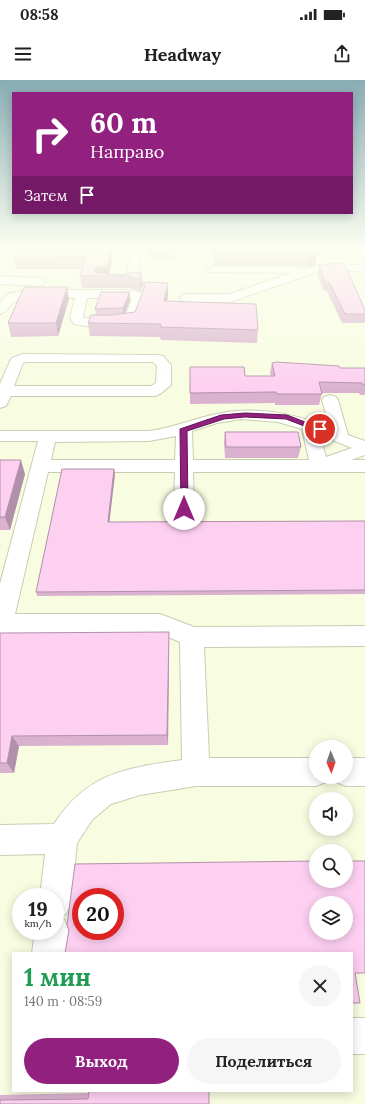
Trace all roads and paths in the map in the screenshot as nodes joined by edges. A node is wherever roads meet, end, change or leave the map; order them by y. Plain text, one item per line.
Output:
1 (16, 296) edge
2 (82, 296) edge
3 (136, 296) edge
4 (237, 296) edge
5 (186, 298) dead end
6 (0, 310) edge
7 (2, 397) edge
8 (330, 400) dead end
9 (309, 424) junction
10 (184, 429) junction
11 (0, 436) edge
12 (48, 436) junction
13 (341, 438) junction
14 (365, 448) edge
15 (40, 466) junction
16 (184, 466) junction
17 (319, 466) junction
18 (365, 466) edge
19 (184, 509) dead end
20 (0, 624) edge
21 (365, 636) edge
22 (192, 637) junction
23 (196, 772) junction
24 (309, 772) edge
25 (353, 772) edge
26 (365, 772) edge
27 (62, 839) junction
28 (0, 840) edge
29 (57, 888) edge
30 (51, 940) edge
31 (49, 952) edge
32 (353, 1036) edge
33 (365, 1036) edge

1 - 6 lane
2 - 3 lane
4 - 5 lane
7 - 7 lane
8 - 13 lane
9 - 10 lane
9 - 13 lane
9 - 17 lane
10 - 12 lane
10 - 16 lane
11 - 12 lane
12 - 15 lane
13 - 14 lane
14 - 17 lane
15 - 16 lane
15 - 20 lane
16 - 17 lane
16 - 19 lane
17 - 18 lane
20 - 22 lane
21 - 22 lane
22 - 23 lane
23 - 24 lane
23 - 27 lane
25 - 26 lane
27 - 28 lane
27 - 29 lane
30 - 31 lane
32 - 33 lane

